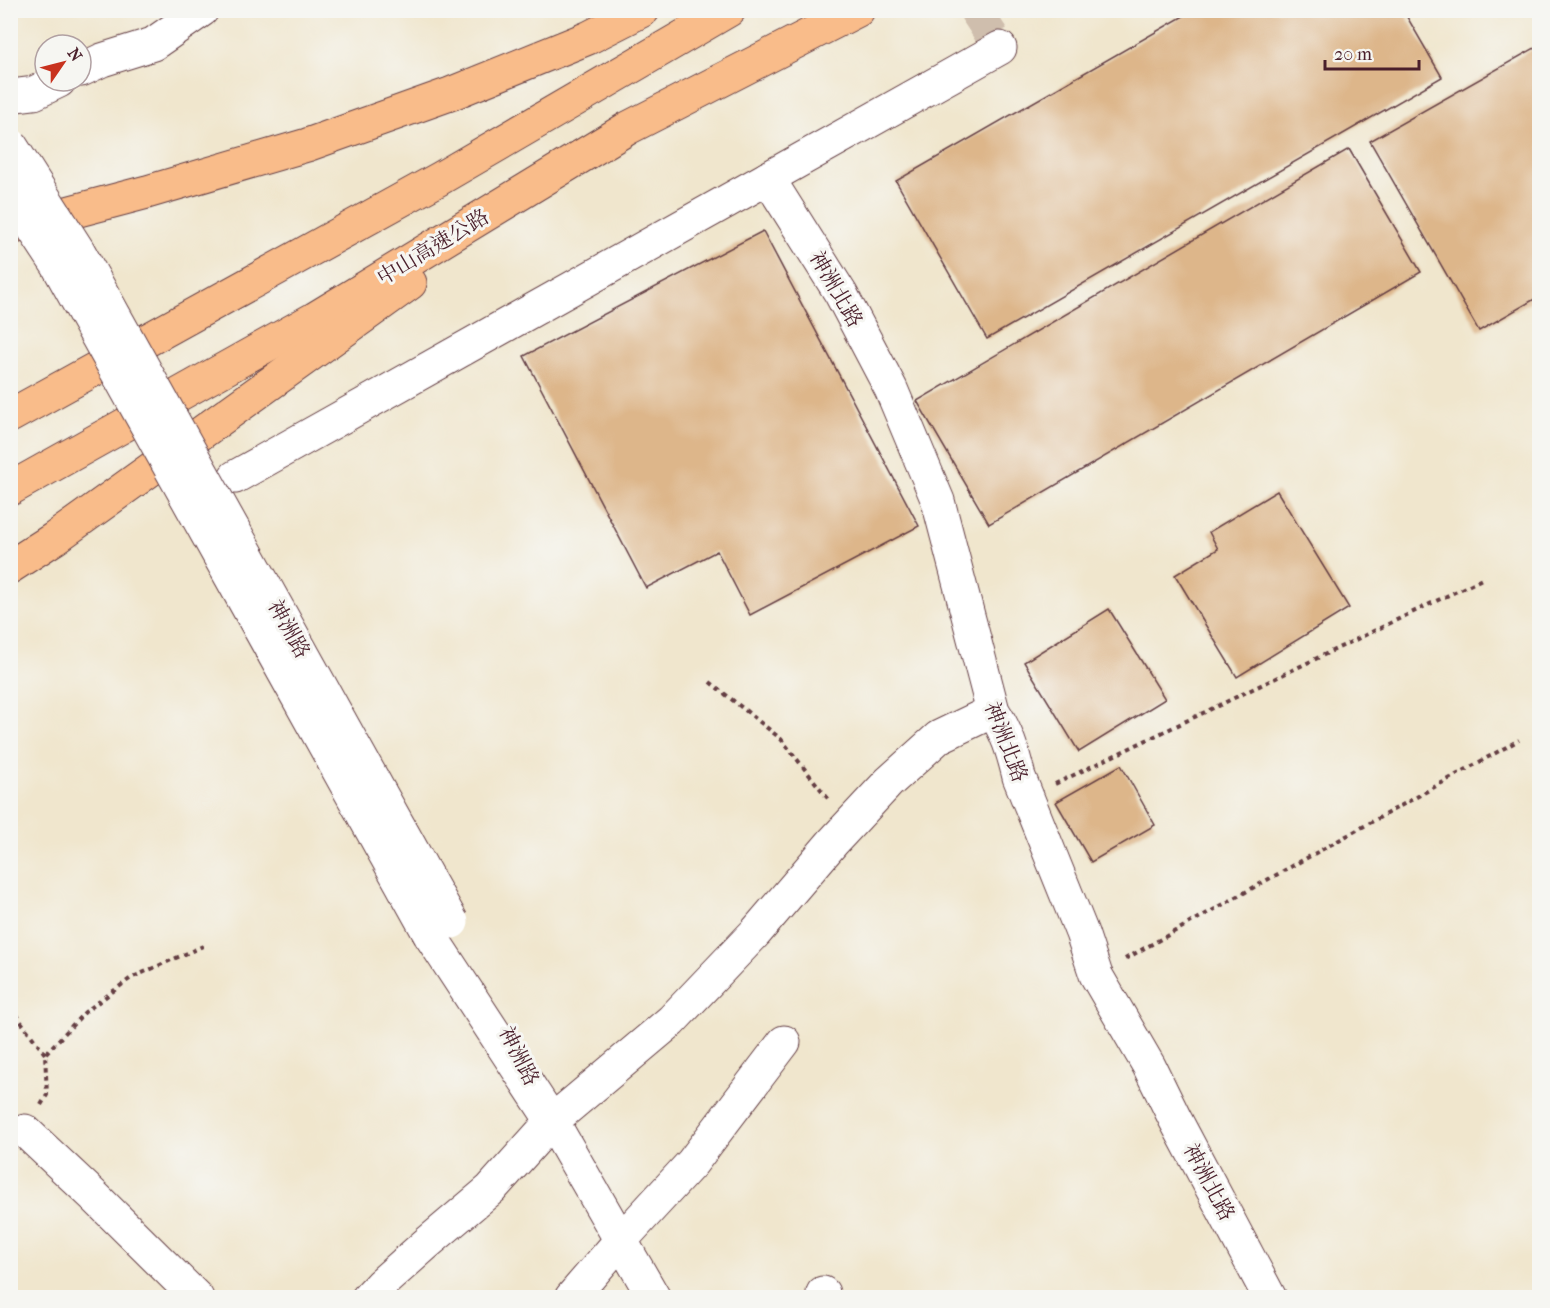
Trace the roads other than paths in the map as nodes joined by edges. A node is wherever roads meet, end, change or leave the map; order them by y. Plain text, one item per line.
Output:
1 (202, 10) edge
2 (643, 10) edge
3 (729, 10) edge
4 (858, 10) edge
5 (1000, 48) dead end
6 (93, 64) edge
7 (34, 93) edge
8 (10, 96) edge
9 (628, 128) junction
10 (10, 144) edge
11 (768, 178) junction
12 (147, 192) junction
13 (10, 193) edge
14 (10, 214) edge
15 (10, 228) edge
16 (10, 416) edge
17 (235, 477) dead end
18 (10, 489) edge
19 (10, 567) edge
20 (993, 711) junction
21 (441, 928) junction
22 (784, 1042) dead end
23 (552, 1121) junction
24 (25, 1131) road end
25 (621, 1240) junction
26 (197, 1298) edge
27 (368, 1298) edge
28 (571, 1298) edge
29 (654, 1298) edge
30 (1270, 1298) edge

1 - 6 street
2 - 12 highway
3 - 16 highway
4 - 9 highway, 中山高速公路
5 - 11 street
7 - 8 street
9 - 18 highway, 中山高速公路
9 - 19 highway
10 - 21 street, 神洲路, bridge
11 - 17 street
11 - 20 street, 神洲北路
12 - 14 highway
12 - 15 highway
13 - 21 street, 神洲路, bridge
20 - 23 street
20 - 30 street, 神洲北路
21 - 23 street, 神洲路
22 - 25 street
23 - 25 street, 神洲路
23 - 27 street
24 - 26 street
25 - 28 street
25 - 29 street, 神洲路

